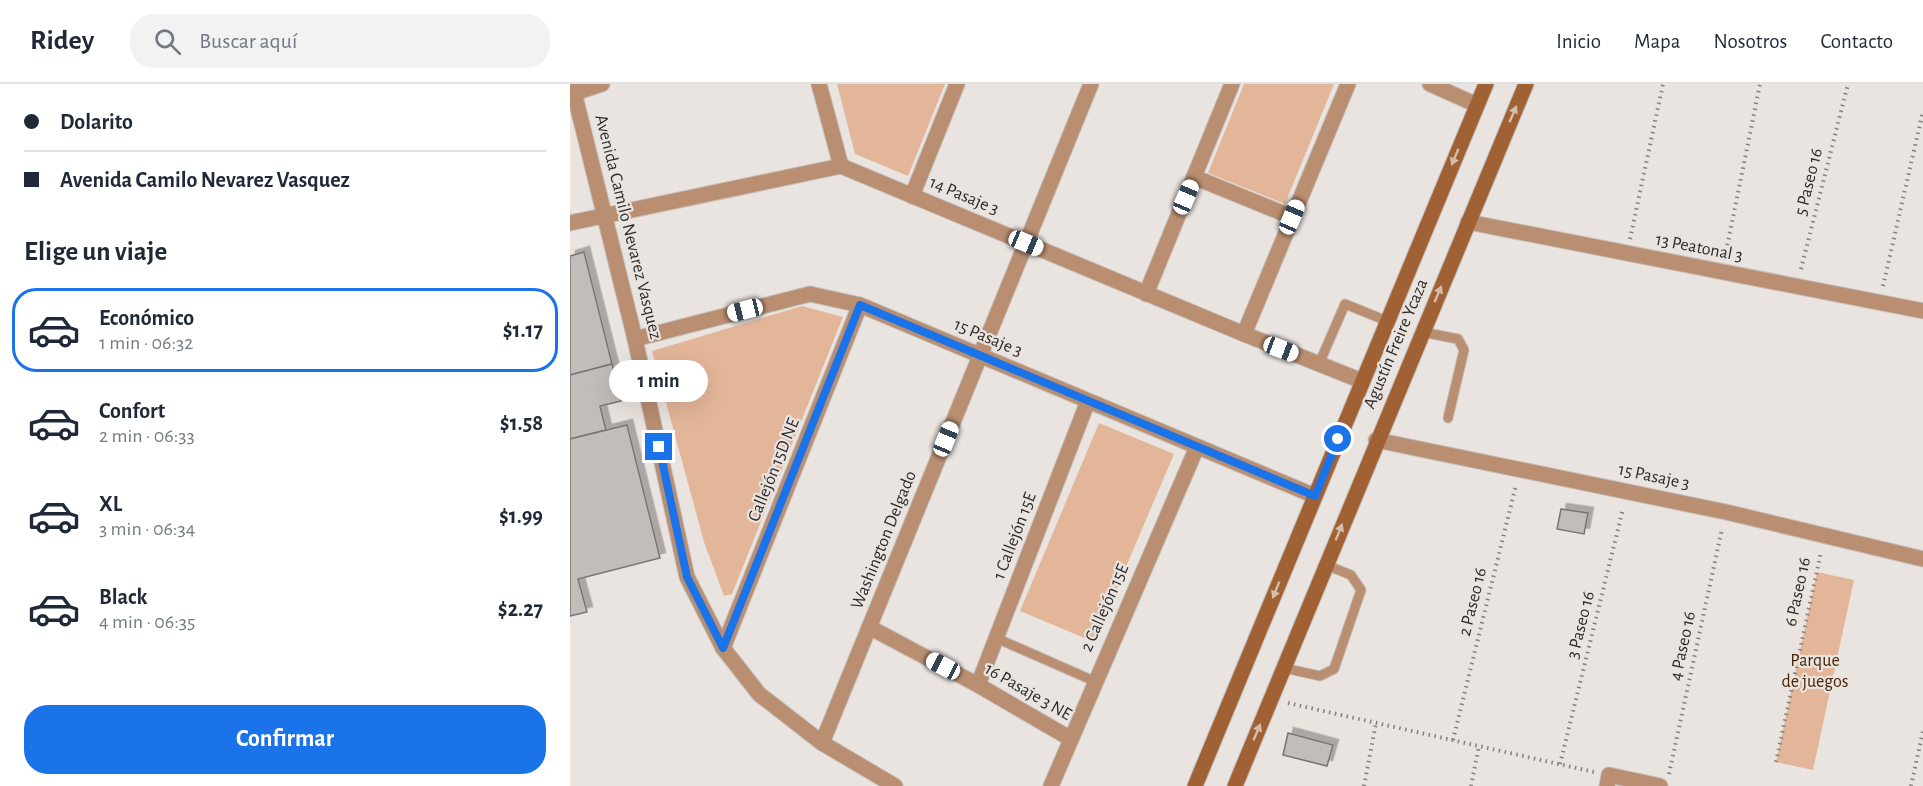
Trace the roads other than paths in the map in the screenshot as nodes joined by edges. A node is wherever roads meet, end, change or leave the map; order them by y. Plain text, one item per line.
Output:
1 (602, 84) edge
2 (819, 84) edge
3 (957, 84) edge
4 (1091, 84) edge
5 (1232, 84) edge
6 (1348, 84) edge
7 (1430, 84) edge
8 (1486, 84) edge
9 (1526, 84) edge
10 (573, 88) edge
11 (1477, 105) junction
12 (841, 166) junction
13 (1194, 177) junction
14 (912, 196) junction
15 (605, 216) junction
16 (1292, 217) junction
17 (1468, 222) junction
18 (570, 224) edge
19 (1026, 243) junction
20 (1146, 294) junction
21 (860, 305) junction
22 (1923, 311) edge
23 (1387, 321) junction
24 (1422, 332) junction
25 (1244, 334) junction
26 (635, 339) junction
27 (980, 356) junction
28 (1319, 363) junction
29 (1362, 381) junction
30 (1088, 401) junction
31 (1448, 418) dead end
32 (1377, 440) junction
33 (1197, 447) junction
34 (1315, 496) junction
35 (1923, 559) edge
36 (1326, 565) junction
37 (869, 627) junction
38 (996, 638) junction
39 (723, 648) junction
40 (1284, 668) junction
41 (1094, 681) junction
42 (978, 685) junction
43 (1071, 739) junction
44 (822, 743) junction
45 (1608, 781) edge
46 (895, 786) edge
47 (1051, 786) edge
48 (1195, 786) edge
49 (1235, 786) edge
50 (1660, 786) edge

1 - 10 street
2 - 12 street
3 - 14 street
4 - 19 street, Washington Delgado
5 - 13 street
6 - 16 street
7 - 11 street
8 - 11 main road, Agustín Freire Ycaza
17 -> 9 main road, Agustín Freire Ycaza
10 - 15 street, Avenida Camilo Nevarez Vasquez
11 -> 23 main road, Agustín Freire Ycaza
12 - 14 street, 14 Pasaje 3
12 - 15 street
13 - 16 street
13 - 20 street
14 - 19 street, 14 Pasaje 3
15 - 18 street
15 - 26 street, Avenida Camilo Nevarez Vasquez
16 - 25 street
17 - 22 street, 13 Peatonal 3
24 -> 17 main road, Agustín Freire Ycaza
19 - 20 street, 14 Pasaje 3
19 - 27 street, Washington Delgado
20 - 25 street, 14 Pasaje 3
21 - 26 street, 15 Pasaje 3
21 - 27 street, 15 Pasaje 3
21 - 39 street, Callejón 15D NE
23 - 28 lane
23 - 29 main road, Agustín Freire Ycaza
24 - 31 lane
24 - 32 main road, Agustín Freire Ycaza
25 - 28 street, 14 Pasaje 3
26 - 39 street, Avenida Camilo Nevarez Vasquez
27 - 30 street, 15 Pasaje 3
27 - 37 street, Washington Delgado
28 - 29 street, 14 Pasaje 3
29 - 34 main road, Agustín Freire Ycaza
30 - 33 street, 15 Pasaje 3
30 - 38 street, 1 Callejón 15E
32 - 35 street, 15 Pasaje 3
36 -> 32 main road, Agustín Freire Ycaza
33 - 34 street, 15 Pasaje 3
33 - 41 street, 2 Callejón 15E
34 -> 48 main road, Agustín Freire Ycaza
36 - 40 main road, Agustín Freire Ycaza
36 - 40 lane
37 - 42 street, 16 Pasaje 3 NE
37 - 44 street, Washington Delgado
38 - 41 lane
38 - 42 street, 1 Callejón 15E
39 - 44 street, Avenida Camilo Nevarez Vasquez
49 -> 40 main road, Agustín Freire Ycaza
41 - 43 street, 2 Callejón 15E
42 - 43 street, 16 Pasaje 3 NE
43 - 47 street, 2 Callejón 15E
44 - 46 street, Avenida Camilo Nevarez Vasquez
45 - 50 street

